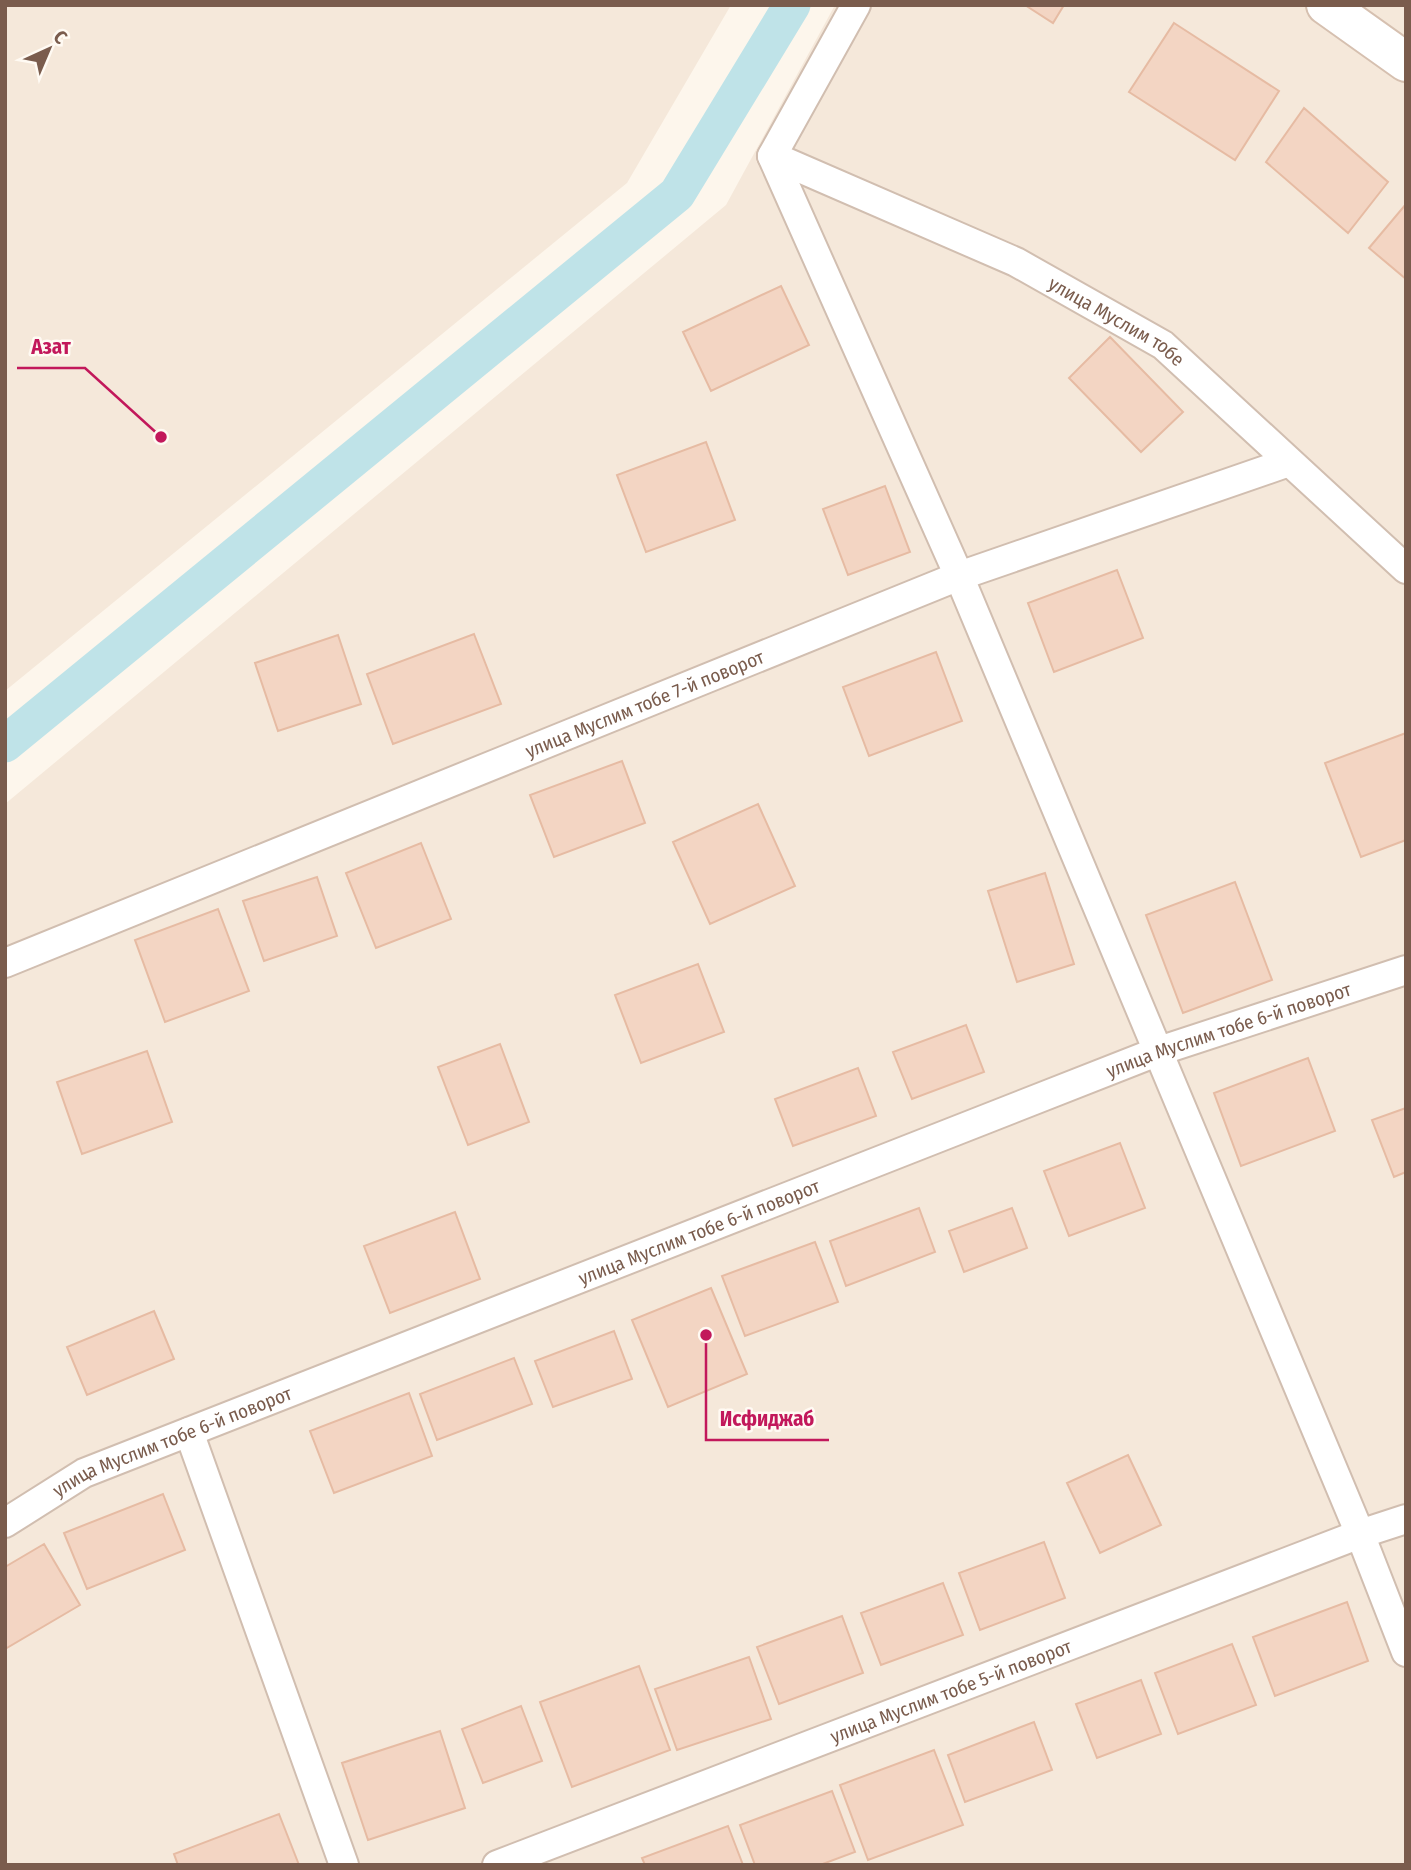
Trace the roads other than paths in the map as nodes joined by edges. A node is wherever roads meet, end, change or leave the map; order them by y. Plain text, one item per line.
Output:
1 (856, 5) edge
2 (1326, 5) edge
3 (1406, 62) edge
4 (772, 156) junction
5 (1289, 462) junction
6 (1406, 569) edge
7 (959, 576) junction
8 (5, 963) edge
9 (1406, 970) edge
10 (1159, 1051) junction
11 (189, 1432) junction
12 (1406, 1519) edge
13 (5, 1523) edge
14 (1360, 1534) junction
15 (1406, 1652) edge
16 (344, 1865) edge
17 (496, 1865) edge

1 - 4 street
2 - 3 street
4 - 5 street, улица Муслим тобе
4 - 7 street
5 - 6 street, улица Муслим тобе
5 - 7 street, улица Муслим тобе 7-й поворот
7 - 8 street, улица Муслим тобе 7-й поворот
7 - 10 street
9 - 10 street, улица Муслим тобе 6-й поворот
10 - 11 street, улица Муслим тобе 6-й поворот
10 - 14 street
11 - 13 street, улица Муслим тобе 6-й поворот
11 - 16 street
12 - 14 street, улица Муслим тобе 5-й поворот
14 - 15 street
14 - 17 street, улица Муслим тобе 5-й поворот

